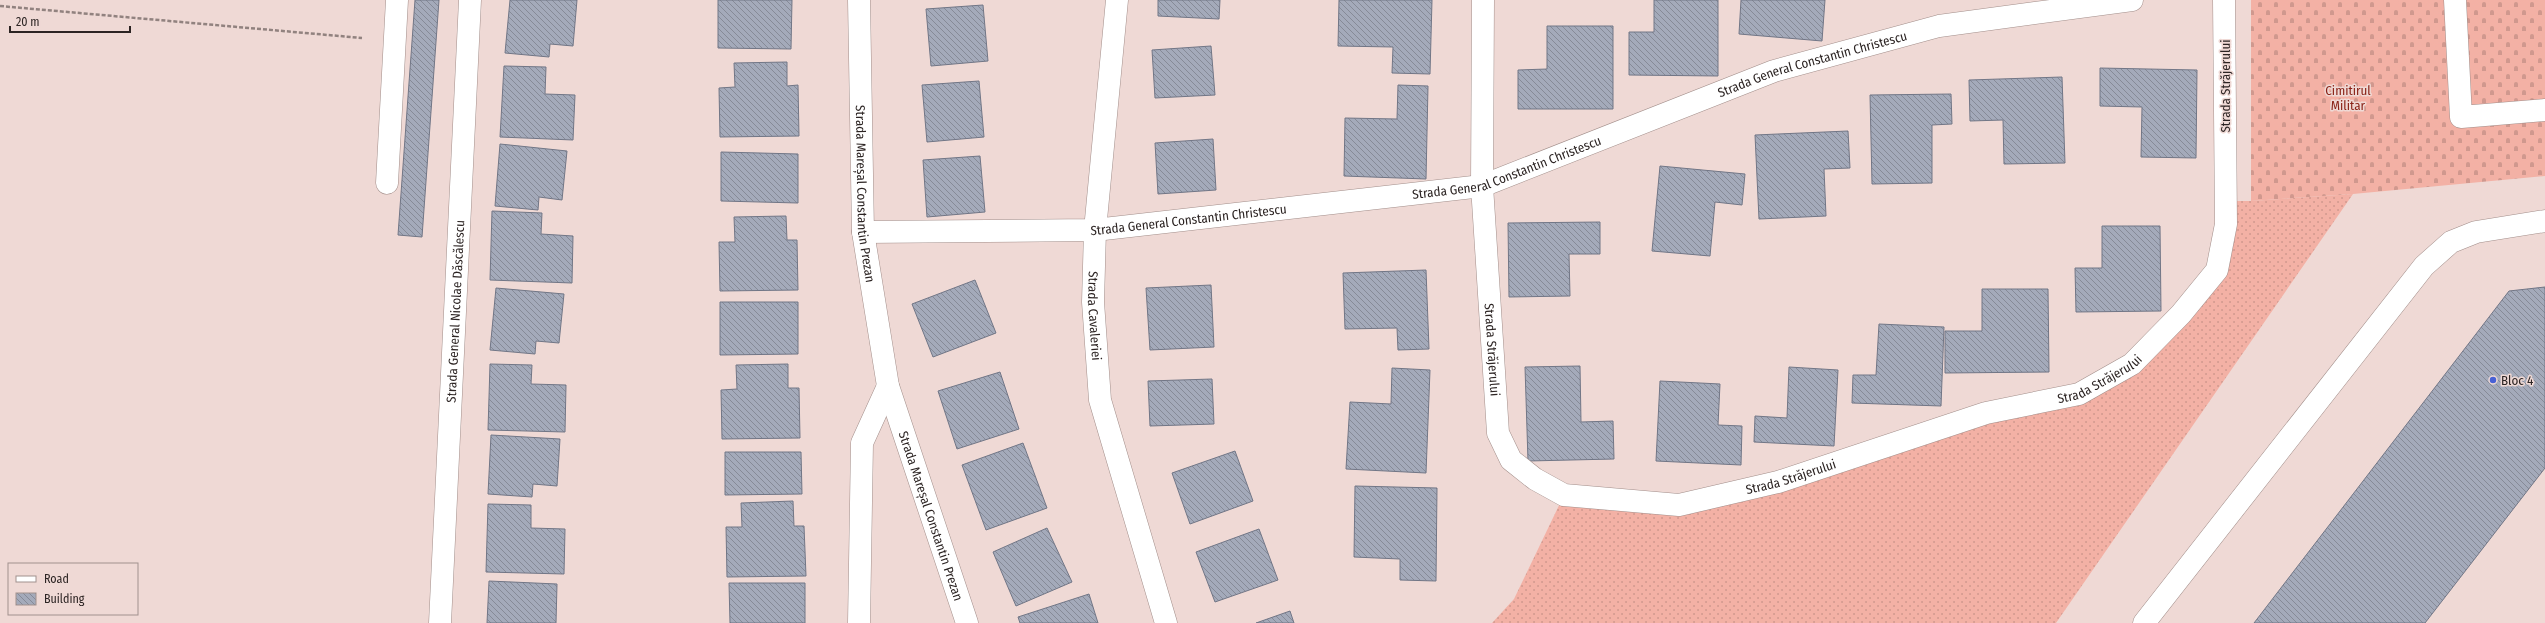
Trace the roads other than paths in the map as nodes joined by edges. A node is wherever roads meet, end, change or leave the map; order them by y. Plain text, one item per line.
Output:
1 (397, 0) edge
2 (470, 0) edge
3 (859, 0) edge
4 (1117, 0) edge
5 (1483, 0) edge
6 (2132, 0) edge
7 (2224, 0) edge
8 (2455, 0) edge
9 (2545, 110) edge
10 (387, 183) dead end
11 (1482, 186) junction
12 (2545, 221) edge
13 (1095, 230) junction
14 (863, 232) junction
15 (888, 386) junction
16 (440, 623) edge
17 (859, 623) edge
18 (968, 623) edge
19 (1166, 623) edge
20 (2144, 623) edge

1 - 10 street
2 - 16 street, Strada General Nicolae Dăscălescu
3 - 14 street, Strada Mareșal Constantin Prezan
4 - 13 street, Strada Cavaleriei
5 - 11 street, Strada Străjerului
6 - 11 street, Strada General Constantin Christescu
7 - 11 street, Strada Străjerului
8 - 9 street
11 - 13 street, Strada General Constantin Christescu
12 - 20 street
13 - 14 street, Strada General Constantin Christescu
13 - 19 street, Strada Cavaleriei
14 - 15 street, Strada Mareșal Constantin Prezan
15 - 17 street
15 - 18 street, Strada Mareșal Constantin Prezan

